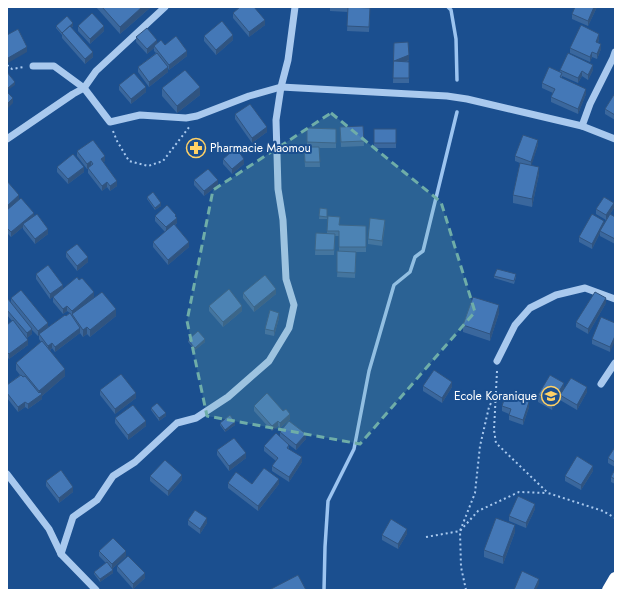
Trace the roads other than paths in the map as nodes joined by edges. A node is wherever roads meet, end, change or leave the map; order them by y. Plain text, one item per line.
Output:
1 (165, 7) edge
2 (295, 7) edge
3 (615, 52) edge
4 (34, 66) road end
5 (281, 87) junction
6 (84, 88) junction
7 (582, 126) junction
8 (7, 139) edge
9 (615, 139) edge
10 (615, 299) edge
11 (497, 360) road end
12 (615, 363) edge
13 (601, 384) dead end
14 (7, 474) edge
15 (61, 554) junction
16 (615, 578) edge
17 (96, 590) edge
18 (608, 590) edge

1 - 6 street
2 - 5 street
3 - 7 street
4 - 6 street
5 - 6 street
5 - 7 street
5 - 15 street
6 - 8 street
7 - 9 street
10 - 11 street
12 - 13 street
14 - 15 street
15 - 17 street
16 - 18 highway

